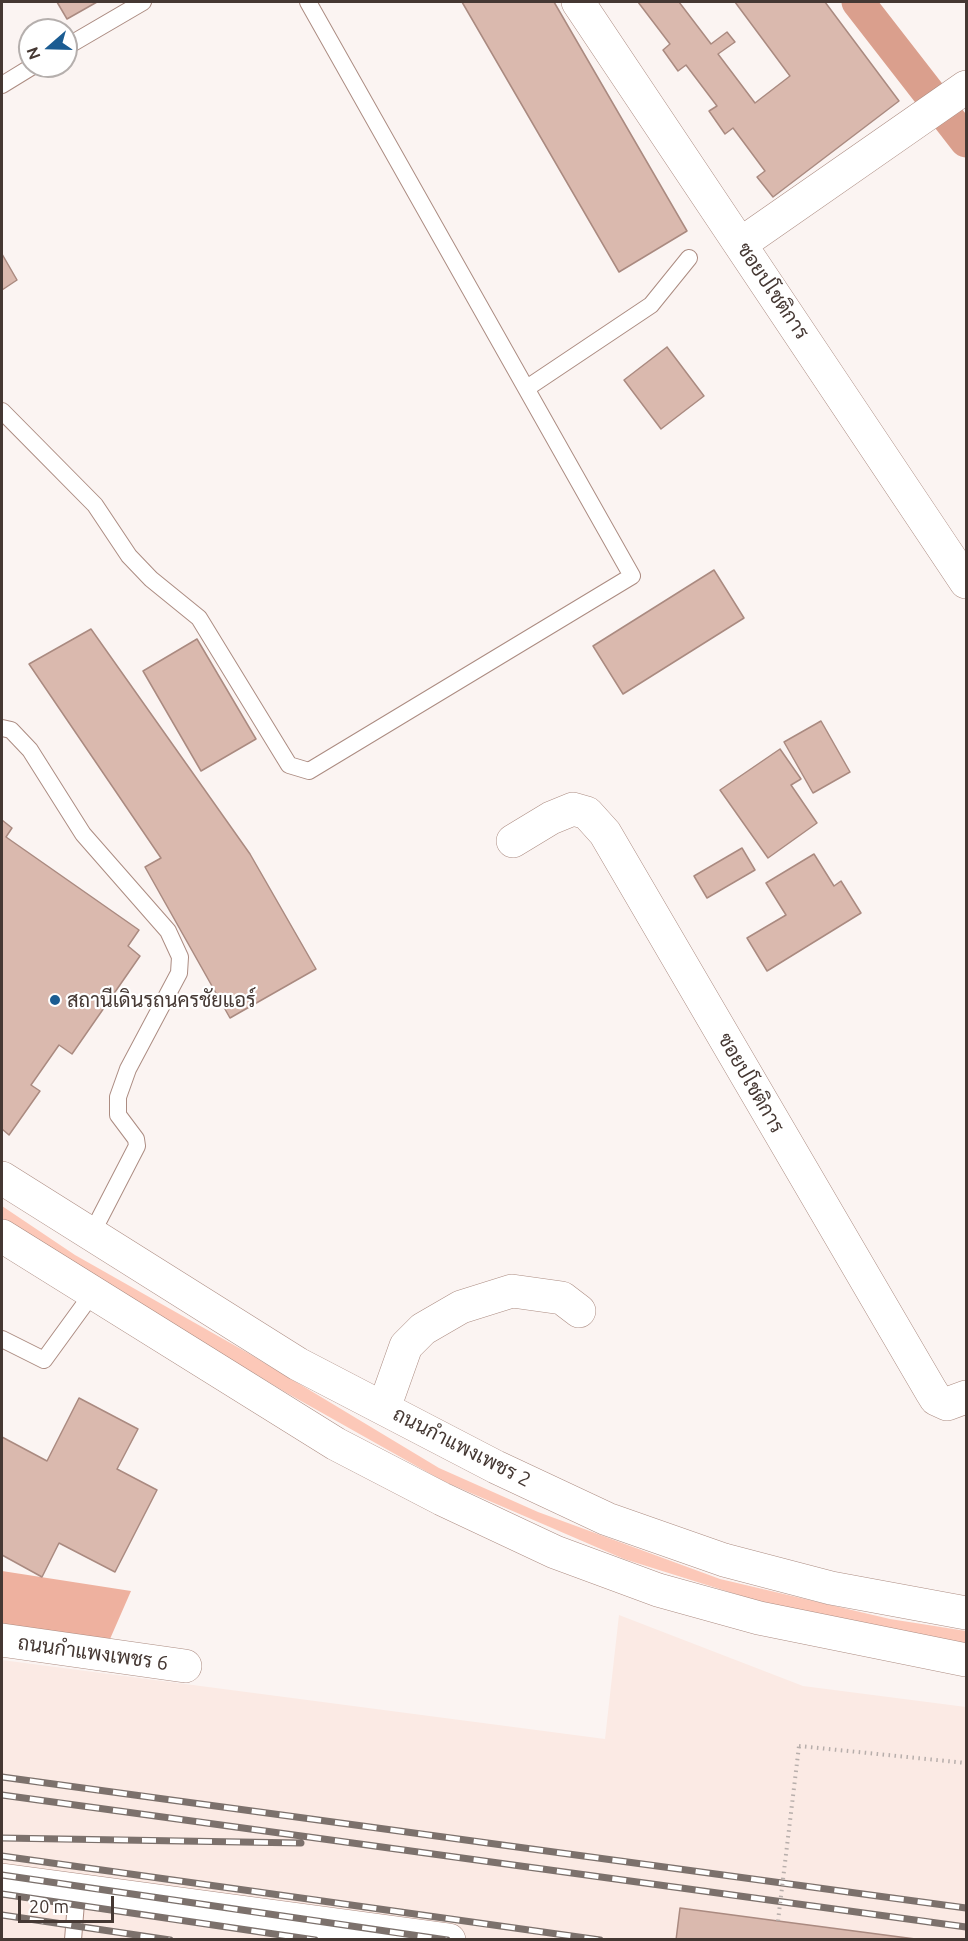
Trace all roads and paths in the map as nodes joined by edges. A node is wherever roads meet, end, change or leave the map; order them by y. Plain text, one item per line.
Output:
1 (143, 2) edge
2 (308, 2) edge
3 (578, 2) edge
4 (78, 40) edge
5 (18, 75) edge
6 (2, 85) edge
7 (963, 89) edge
8 (742, 243) junction
9 (689, 258) dead end
10 (527, 388) junction
11 (2, 411) edge
12 (966, 582) edge
13 (2, 728) edge
14 (513, 841) dead end
15 (2, 1178) edge
16 (91, 1235) junction
17 (2, 1236) edge
18 (2, 1254) edge
19 (53, 1269) junction
20 (92, 1294) junction
21 (579, 1311) dead end
22 (2, 1339) edge
23 (966, 1397) edge
24 (384, 1408) junction
25 (966, 1613) edge
26 (2, 1640) edge
27 (966, 1660) edge
28 (185, 1666) dead end
29 (966, 1763) edge
30 (2, 1880) edge
31 (77, 1890) junction
32 (778, 1920) dead end
33 (304, 1930) edge
34 (73, 1940) edge
35 (449, 1940) edge

1 - 4 lane
2 - 10 lane
3 - 8 street, ซอยปโชติการ
5 - 6 lane
7 - 8 street
8 - 12 street, ซอยปโชติการ
9 - 10 lane
10 - 11 lane
13 - 16 lane
14 - 23 street, ซอยปโชติการ
15 - 16 street, ถนนกำแพงเพชร 2
16 - 24 street, ถนนกำแพงเพชร 2
17 - 19 street
18 - 19 street
19 - 20 street
20 - 22 lane
20 - 27 street
21 - 24 street
24 - 25 street, ถนนกำแพงเพชร 2
26 - 28 street, ถนนกำแพงเพชร 6
29 - 32 path, bridge
30 - 31 street
31 - 33 street
31 - 34 lane
33 - 35 street

